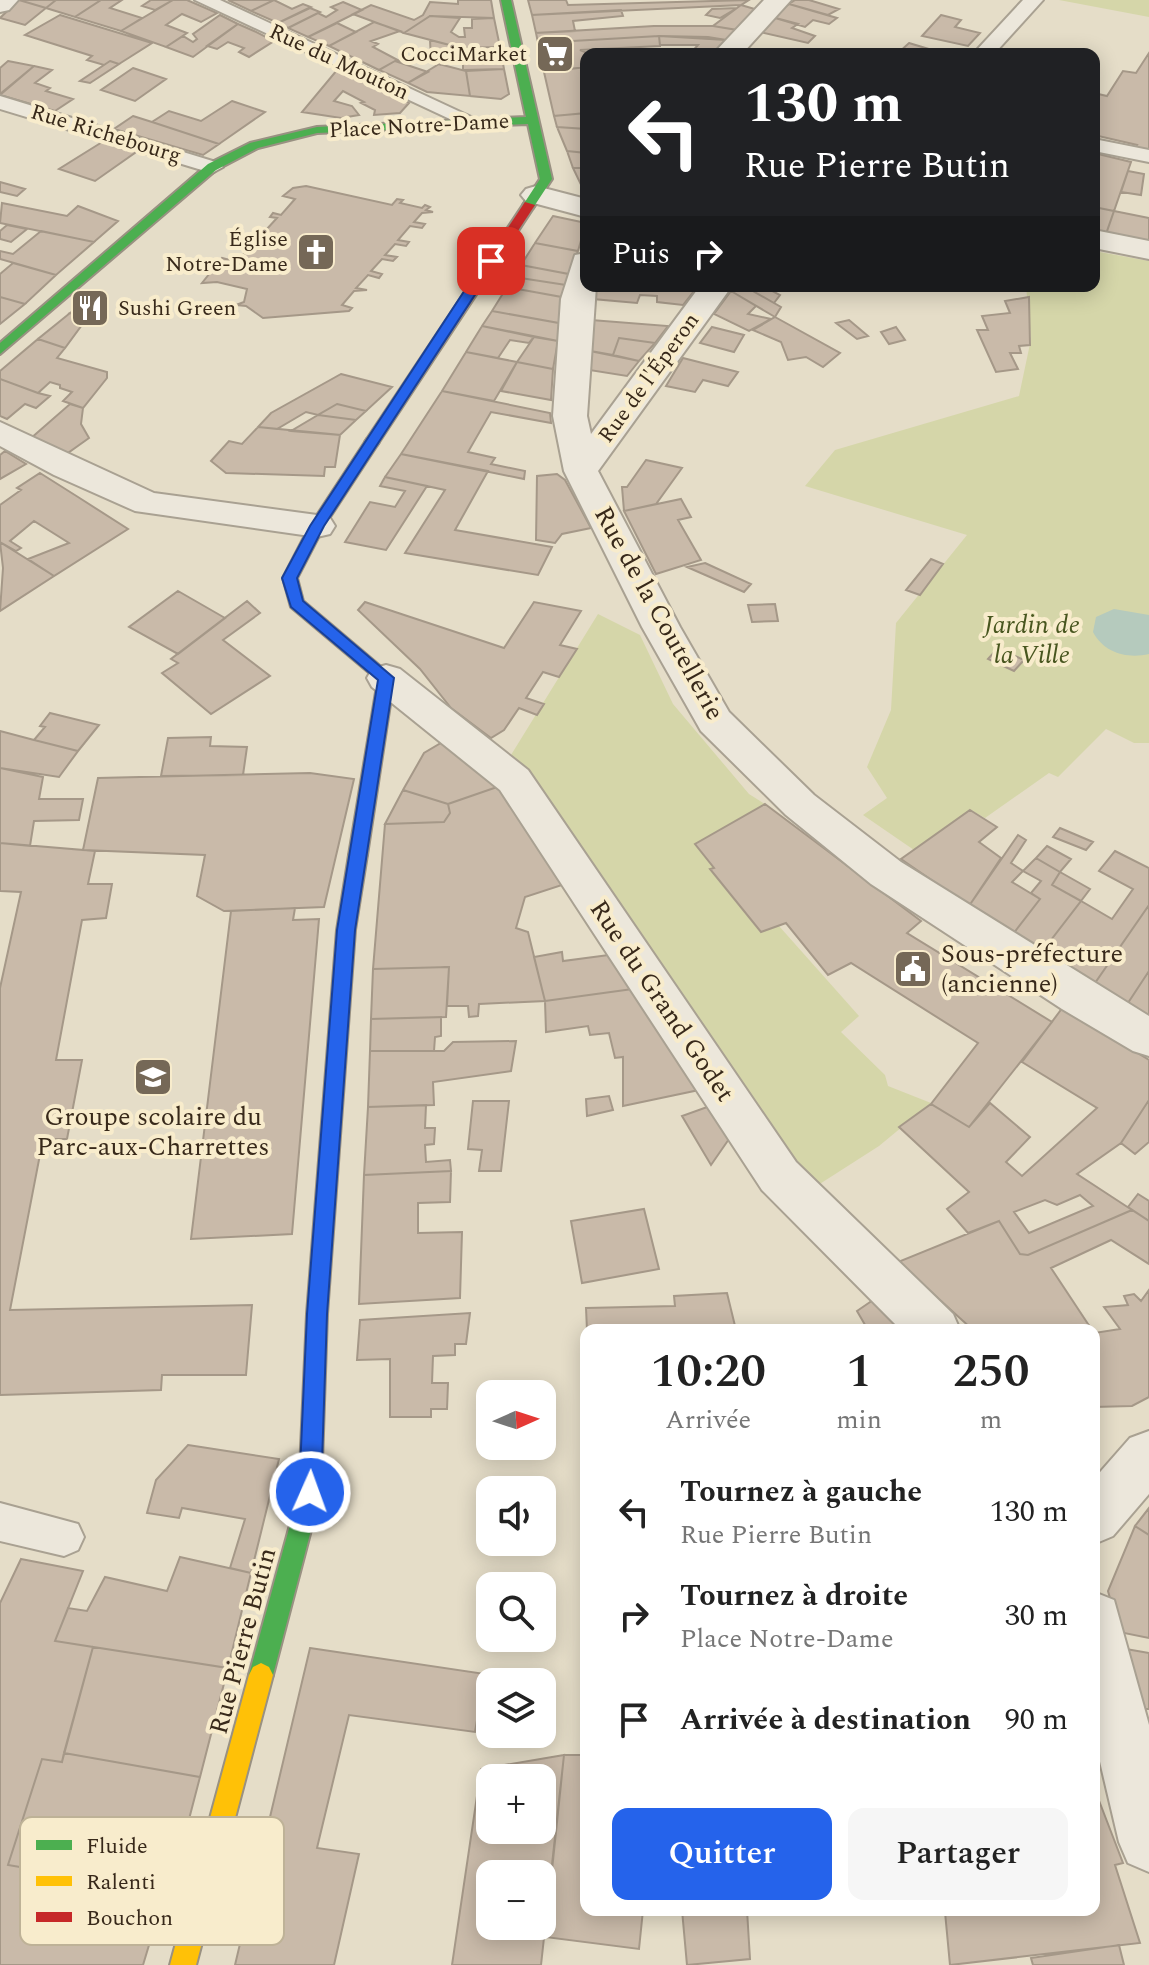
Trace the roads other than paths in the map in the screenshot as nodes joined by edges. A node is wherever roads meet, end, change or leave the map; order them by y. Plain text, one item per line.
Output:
1 (204, 0) edge
2 (506, 0) edge
3 (778, 0) edge
4 (1034, 0) edge
5 (733, 48) edge
6 (989, 48) edge
7 (0, 102) edge
8 (532, 120) junction
9 (474, 123) junction
10 (1100, 146) edge
11 (1149, 156) edge
12 (212, 167) junction
13 (536, 195) junction
14 (580, 206) edge
15 (1100, 240) edge
16 (1149, 250) edge
17 (580, 292) edge
18 (712, 292) edge
19 (0, 350) edge
20 (0, 432) edge
21 (581, 471) junction
22 (317, 526) junction
23 (386, 678) junction
24 (1149, 1038) edge
25 (929, 1324) edge
26 (1149, 1455) edge
27 (1100, 1511) edge
28 (0, 1522) edge
29 (64, 1537) dead end
30 (1100, 1643) edge
31 (223, 1817) edge
32 (1149, 1842) edge
33 (188, 1945) edge
34 (183, 1965) edge

1 - 9 lane, Rue du Mouton
2 - 8 street
3 - 5 street
4 - 6 lane
7 - 12 lane, Rue Richebourg
8 - 9 street, Place Notre-Dame
8 - 13 street, Place Notre-Dame
9 - 12 street, Place Notre-Dame
10 - 11 lane
12 - 19 street, Place Notre-Dame
13 - 14 street
13 - 22 street, Place Notre-Dame
15 - 16 street
17 - 21 street, Rue de la Coutellerie
18 - 21 street, Rue de l'Éperon
20 - 22 street
21 - 24 street, Rue de la Coutellerie
22 - 23 street, Place Notre-Dame
23 - 25 street, Rue du Grand Godet
23 - 31 street, Rue Pierre Butin
26 - 27 street
28 - 29 lane
30 - 32 street
33 - 34 street, Rue Pierre Butin

